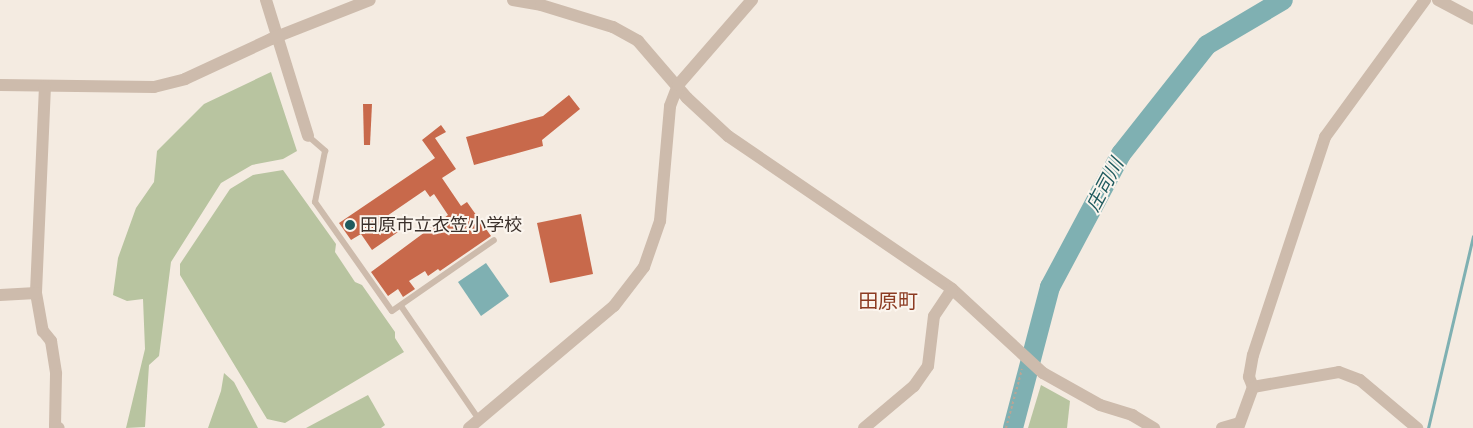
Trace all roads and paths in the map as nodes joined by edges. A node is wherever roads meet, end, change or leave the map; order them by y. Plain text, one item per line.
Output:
1 (266, 0) edge
2 (370, 0) edge
3 (513, 0) edge
4 (752, 0) edge
5 (1425, 0) edge
6 (1438, 0) edge
7 (544, 2) edge
8 (1473, 19) edge
9 (279, 37) junction
10 (678, 84) junction
11 (0, 86) edge
12 (45, 86) junction
13 (308, 136) joint
14 (494, 240) dead end
15 (952, 289) junction
16 (36, 293) junction
17 (0, 296) edge
18 (401, 306) junction
19 (1021, 353) junction
20 (1253, 387) junction
21 (478, 418) junction
22 (1239, 426) edge
23 (59, 428) edge
24 (469, 428) edge
25 (864, 428) edge
26 (1006, 428) edge
27 (1154, 428) edge
28 (1222, 428) edge
29 (1417, 428) edge

1 - 9 street
2 - 9 street
3 - 7 street
4 - 10 street
5 - 20 street
6 - 8 street
7 - 10 street
9 - 12 street
9 - 13 street
10 - 15 street
10 - 21 street
11 - 12 street
12 - 16 street
13 - 18 lane
14 - 18 lane
15 - 19 street
15 - 25 street
16 - 17 street
16 - 23 street
18 - 21 lane
19 - 26 path
19 - 27 street
20 - 22 street
20 - 29 street
21 - 24 street
22 - 28 street

